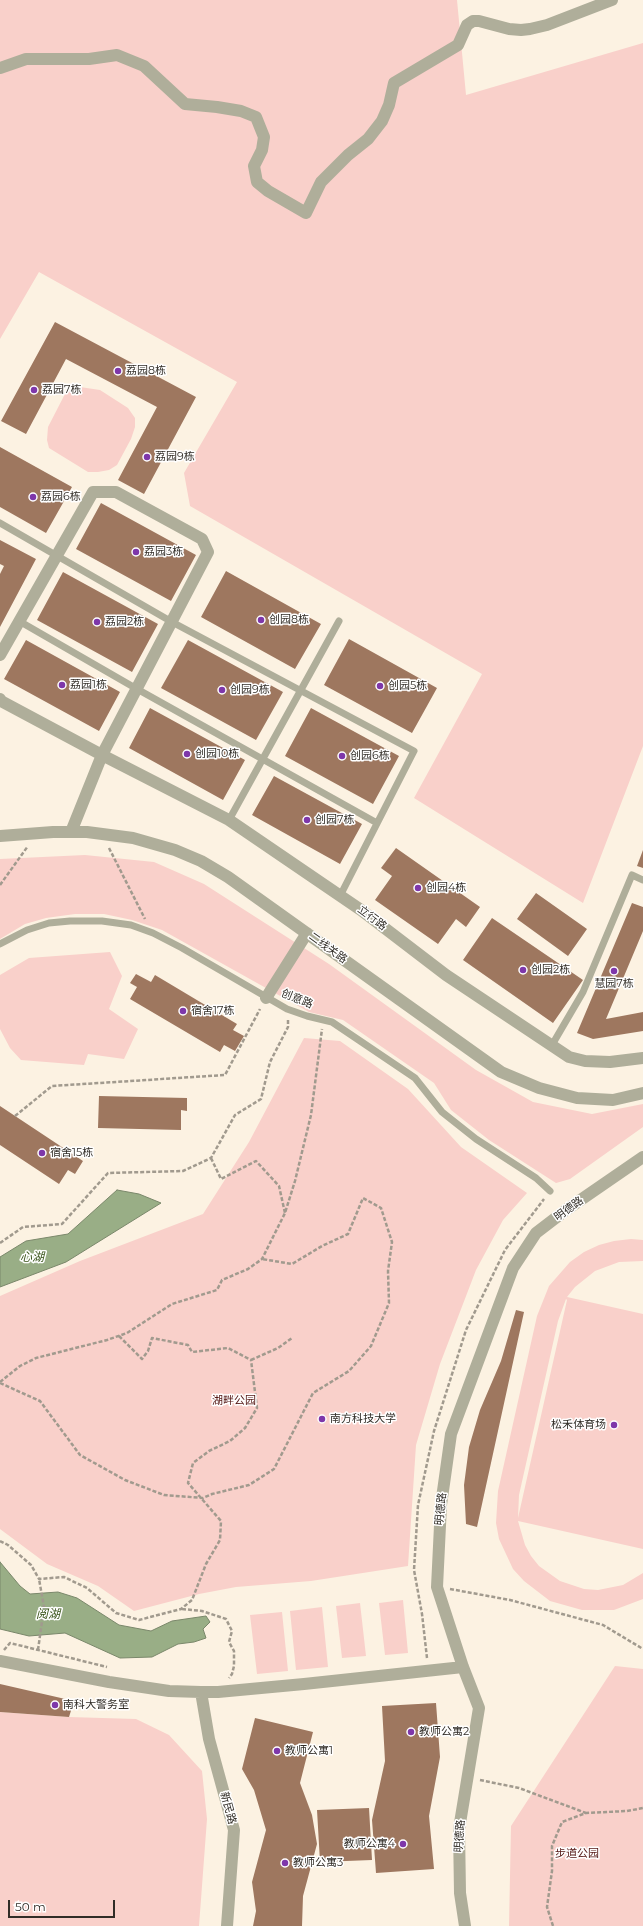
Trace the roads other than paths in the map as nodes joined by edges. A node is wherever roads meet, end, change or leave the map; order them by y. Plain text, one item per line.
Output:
1 (612, 0) edge
2 (0, 68) edge
3 (0, 523) edge
4 (57, 555) junction
5 (19, 621) junction
6 (339, 621) dead end
7 (172, 622) junction
8 (0, 654) edge
9 (137, 689) junction
10 (301, 691) junction
11 (0, 699) edge
12 (102, 755) junction
13 (263, 760) junction
14 (229, 820) junction
15 (377, 823) junction
16 (71, 832) junction
17 (0, 836) edge
18 (643, 880) edge
19 (340, 896) junction
20 (307, 933) junction
21 (0, 944) edge
22 (266, 998) junction
23 (552, 1045) junction
24 (643, 1058) edge
25 (643, 1093) edge
26 (643, 1157) edge
27 (550, 1191) dead end
28 (0, 1661) edge
29 (463, 1667) junction
30 (201, 1692) junction
31 (227, 1926) edge
32 (465, 1926) edge

1 - 2 street
3 - 4 lane
4 - 5 street
4 - 7 lane
4 - 7 street
5 - 8 street
5 - 9 lane
6 - 10 lane
7 - 9 street
7 - 10 lane
9 - 12 street
9 - 13 lane
10 - 13 lane
10 - 15 lane
11 - 12 street, 立行路
12 - 14 street, 立行路
12 - 16 street
13 - 14 lane
13 - 15 lane
14 - 19 street, 立行路
15 - 19 lane
16 - 17 street, 二线关路
16 - 20 street, 二线关路
18 - 23 lane
19 - 23 street, 立行路
20 - 22 street
20 - 25 street, 二线关路
21 - 22 lane, 创意路
22 - 27 lane, 创意路
23 - 24 street, 立行路
26 - 29 street, 明德路
28 - 30 street
29 - 30 street
29 - 32 street, 明德路
30 - 31 street, 新民路

